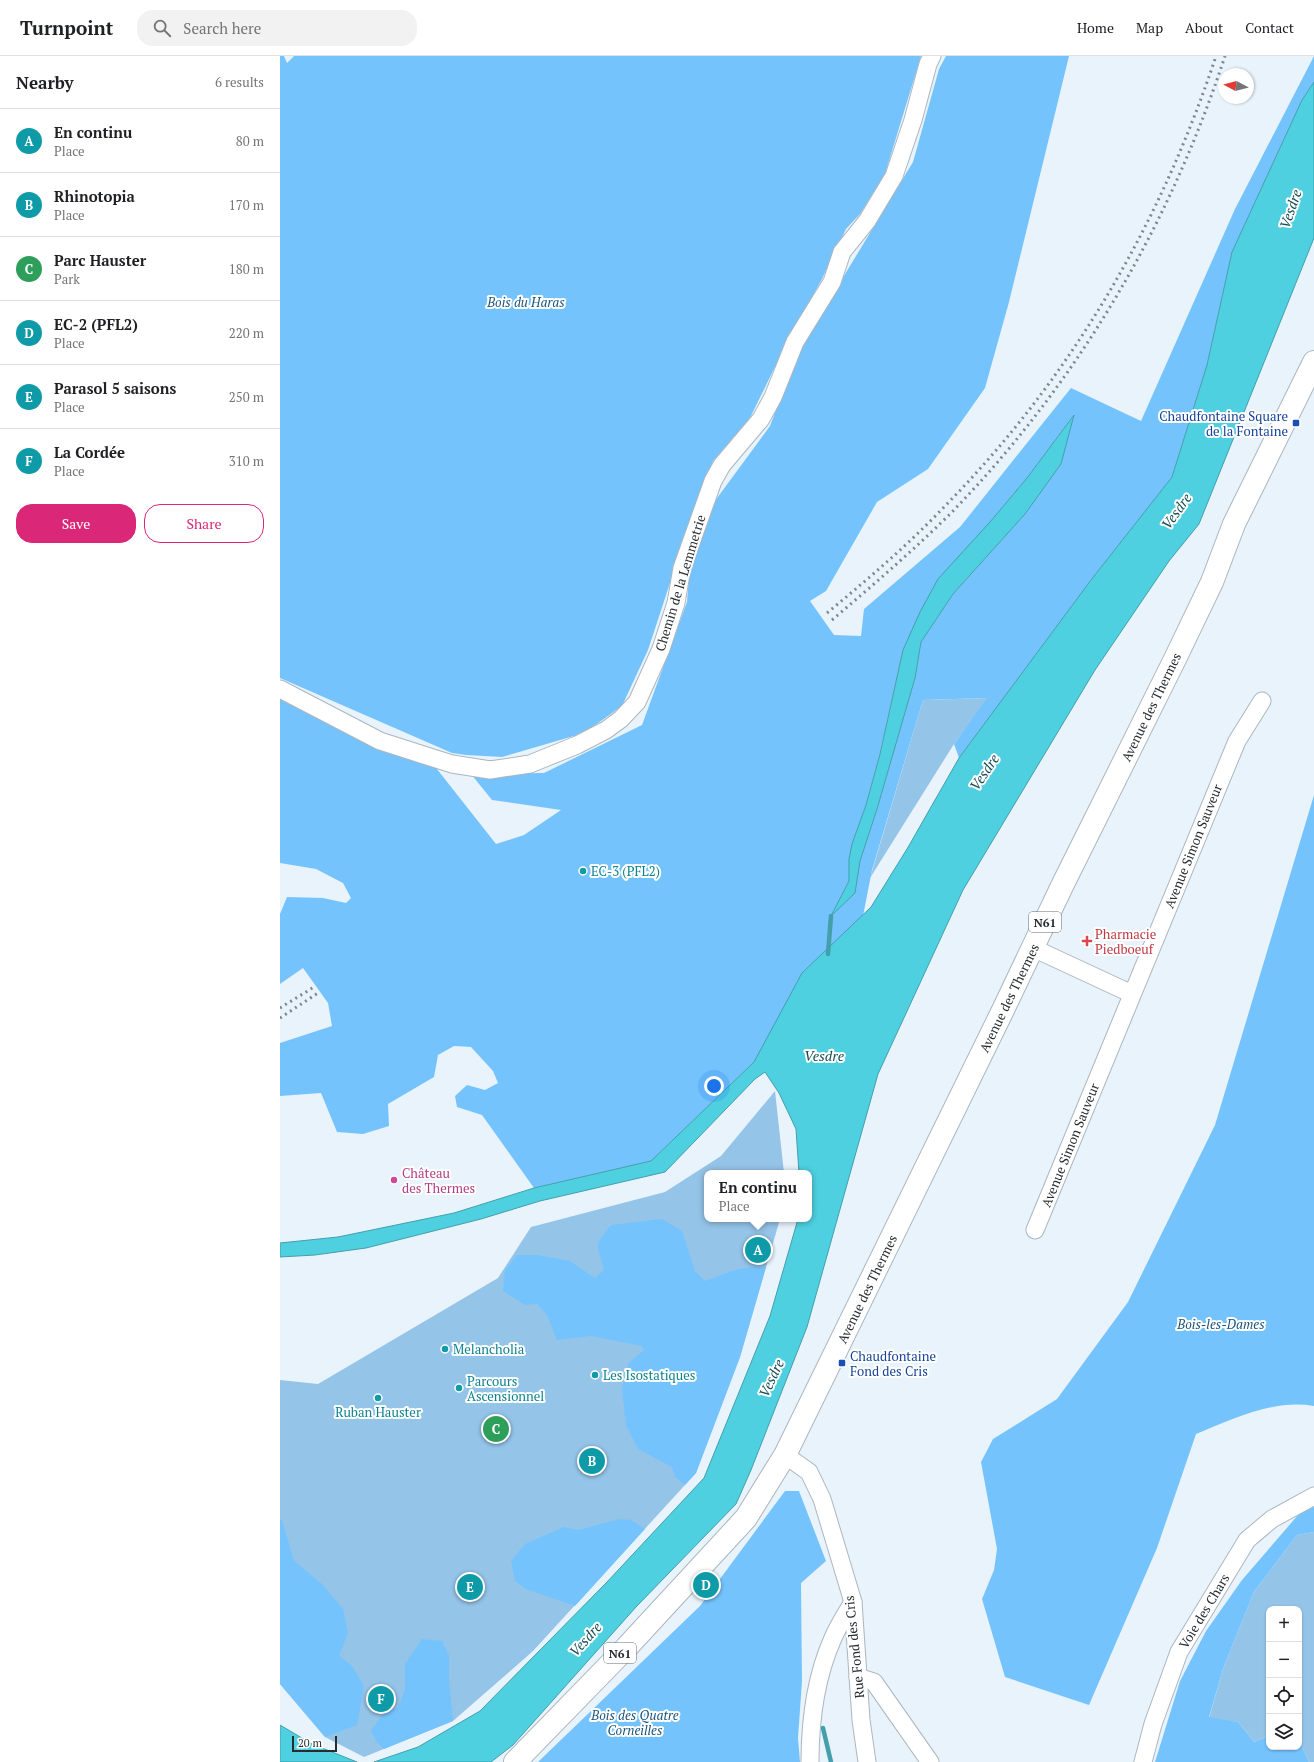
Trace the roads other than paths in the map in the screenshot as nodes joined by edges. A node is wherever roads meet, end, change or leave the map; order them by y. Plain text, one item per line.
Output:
1 (932, 56) edge
2 (1314, 362) edge
3 (1310, 384) edge
4 (280, 689) edge
5 (1262, 702) dead end
6 (1033, 948) junction
7 (1132, 994) junction
8 (1036, 1230) dead end
9 (785, 1455) junction
10 (1314, 1496) edge
11 (852, 1602) junction
12 (858, 1677) junction
13 (515, 1762) edge
14 (810, 1762) edge
15 (867, 1762) edge
16 (930, 1762) edge
17 (1143, 1762) edge

1 - 4 street, Chemin de la Lemmetrie
2 - 3 main road, Avenue des Thermes / N61
3 - 6 main road, Avenue des Thermes / N61
5 - 7 street, Avenue Simon Sauveur
6 - 7 street
6 - 9 main road, Avenue des Thermes / N61
7 - 8 street, Avenue Simon Sauveur
9 - 11 street, Rue Fond des Cris
9 - 13 main road, N61
10 - 17 street, Voie des Chars
11 - 12 street, Rue Fond des Cris
11 - 14 street
12 - 15 street, Rue Fond des Cris
12 - 16 street

